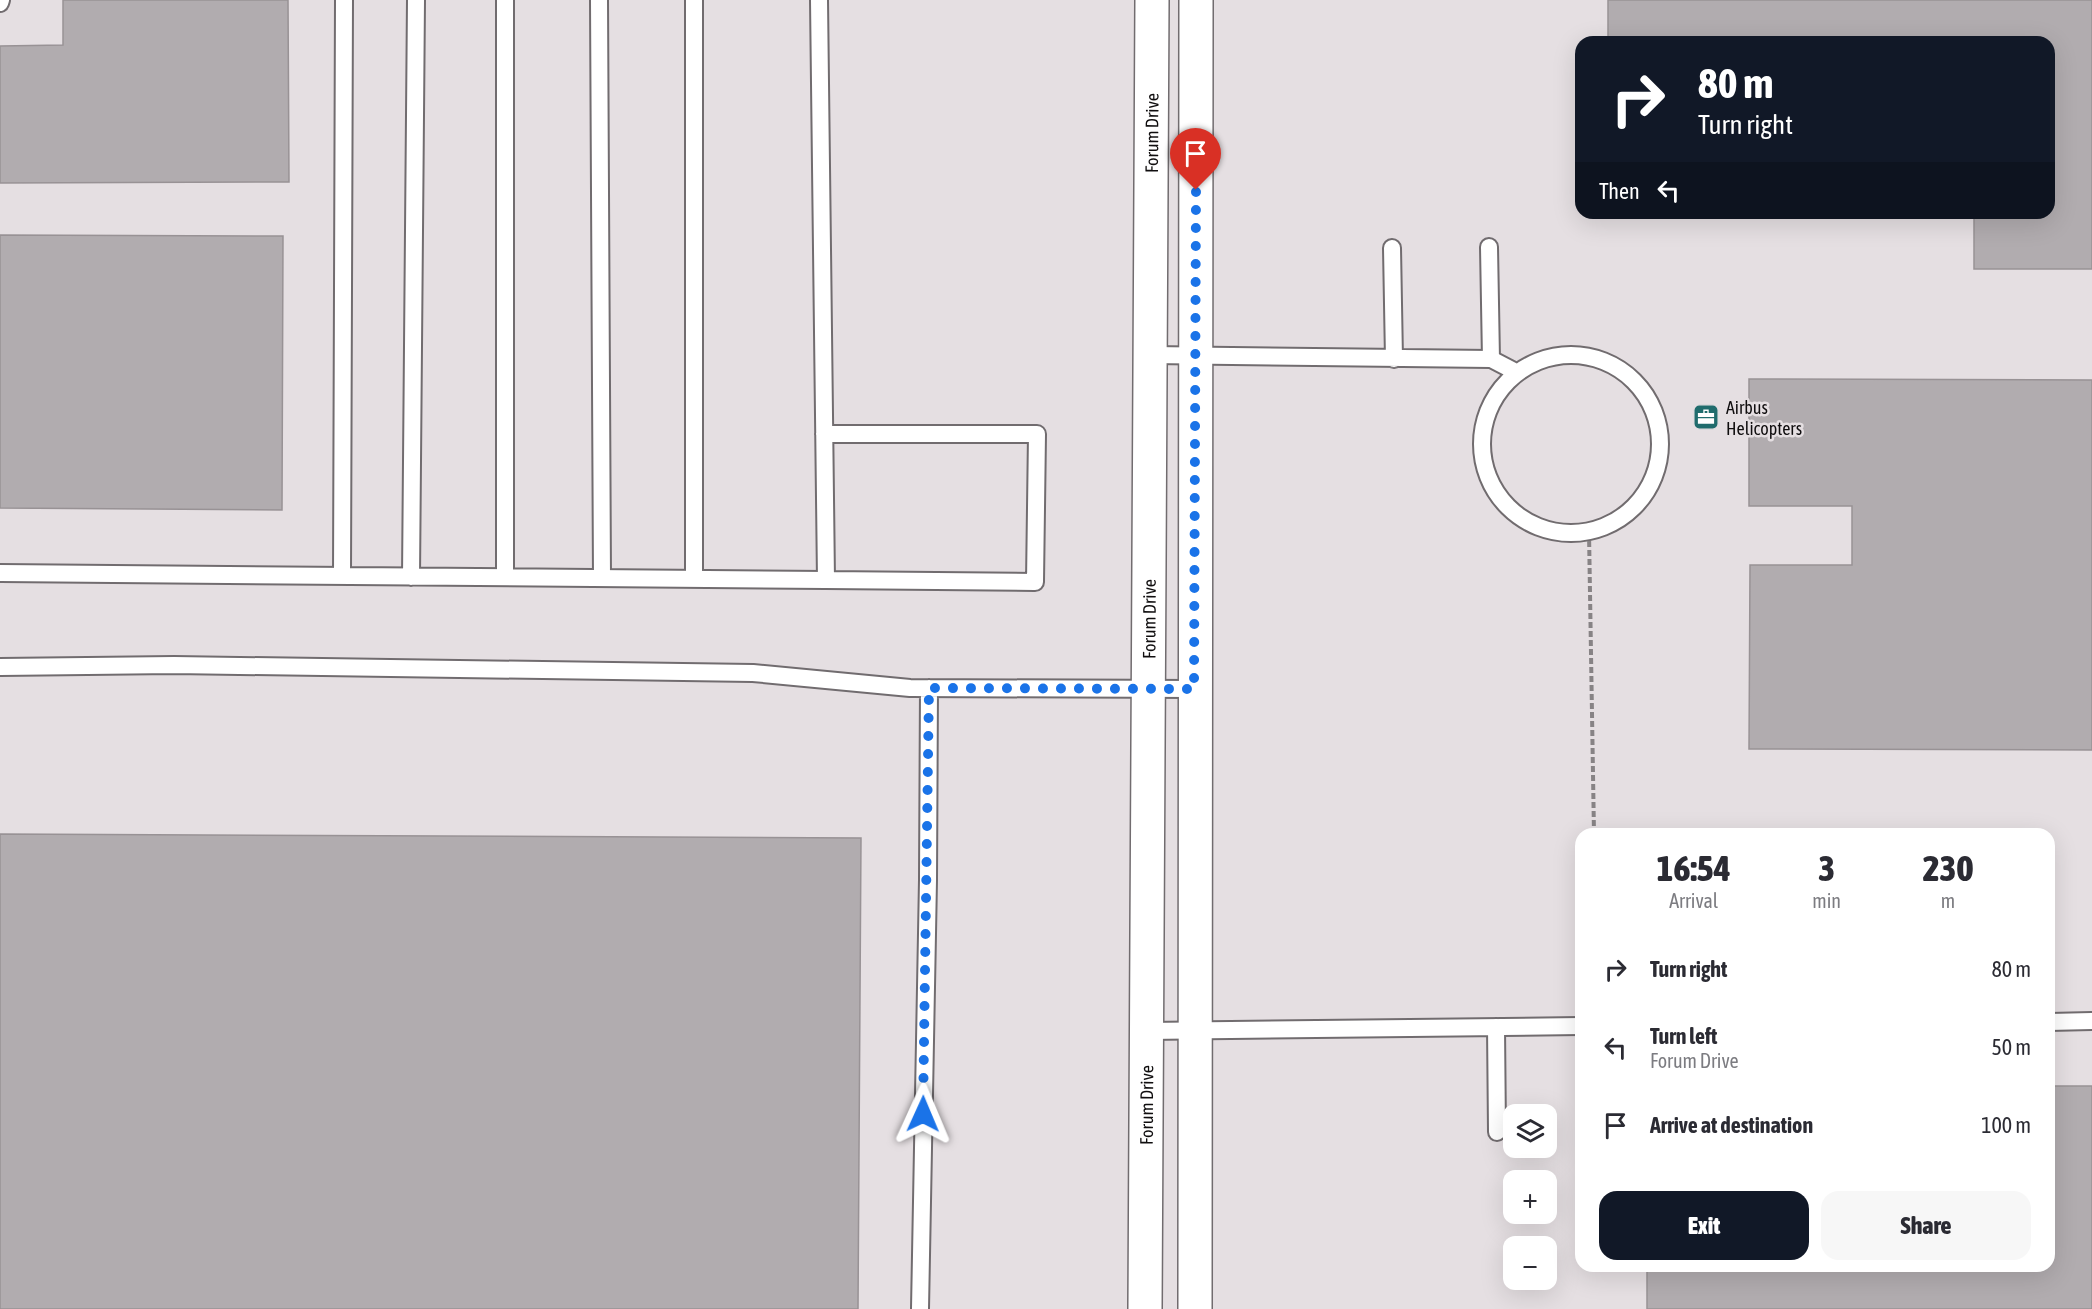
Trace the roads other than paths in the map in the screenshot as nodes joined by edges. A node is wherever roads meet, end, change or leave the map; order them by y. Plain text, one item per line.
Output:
1 (344, 0) edge
2 (416, 0) edge
3 (505, 0) edge
4 (599, 0) edge
5 (694, 0) edge
6 (819, 0) edge
7 (1152, 0) edge
8 (1196, 0) edge
9 (1489, 247) dead end
10 (1392, 248) dead end
11 (1151, 355) junction
12 (1196, 356) junction
13 (1394, 359) junction
14 (1491, 359) junction
15 (1516, 372) junction
16 (824, 434) junction
17 (0, 573) edge
18 (342, 576) junction
19 (411, 577) junction
20 (505, 577) junction
21 (602, 578) junction
22 (694, 579) junction
23 (826, 580) junction
24 (0, 667) edge
25 (929, 688) junction
26 (1148, 689) junction
27 (1194, 689) junction
28 (2092, 1021) edge
29 (2055, 1022) edge
30 (1575, 1026) edge
31 (1496, 1027) junction
32 (1195, 1029) junction
33 (1147, 1031) junction
34 (1497, 1132) dead end
35 (920, 1309) edge
36 (1145, 1309) edge
37 (1195, 1309) edge

1 - 18 lane
2 - 19 lane
3 - 20 lane
4 - 21 lane
5 - 22 lane
6 - 16 lane
7 - 11 street, Forum Drive
8 - 12 street
9 - 14 lane
10 - 13 lane
11 - 12 lane
11 - 26 street, Forum Drive
12 - 13 lane
12 - 27 street
13 - 14 lane
14 - 15 lane
15 - 15 lane
16 - 23 lane
16 - 23 lane
17 - 18 lane
18 - 19 lane
19 - 20 lane
20 - 21 lane
21 - 22 lane
22 - 23 lane
24 - 25 lane
25 - 26 lane
25 - 35 lane
26 - 27 lane
26 - 33 street, Forum Drive
27 - 32 street
28 - 29 lane
30 - 31 lane
31 - 32 lane
31 - 34 lane
32 - 33 lane
32 - 37 street
33 - 36 street, Forum Drive

